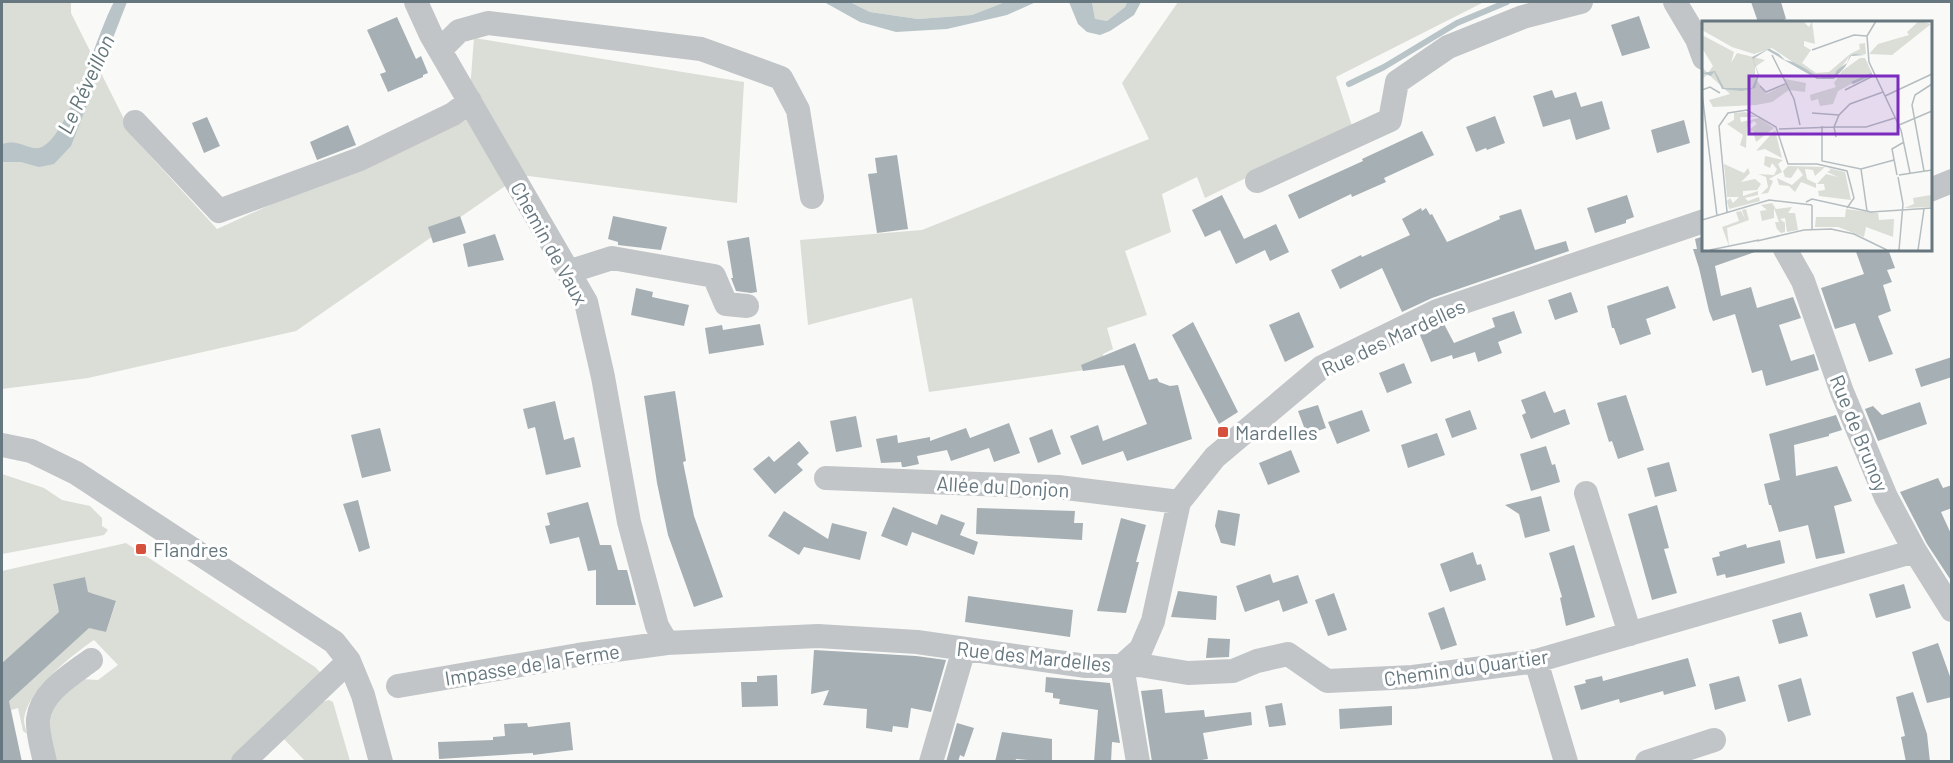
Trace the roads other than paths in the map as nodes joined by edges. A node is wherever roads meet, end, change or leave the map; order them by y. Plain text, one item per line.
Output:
1 (416, 2) edge
2 (1581, 2) edge
3 (1675, 2) edge
4 (440, 50) junction
5 (1702, 53) edge
6 (470, 101) junction
7 (135, 122) dead end
8 (1257, 181) dead end
9 (1952, 181) edge
10 (1932, 189) edge
11 (812, 197) dead end
12 (1702, 222) edge
13 (1793, 252) edge
14 (568, 272) junction
15 (747, 306) dead end
16 (2, 445) edge
17 (826, 478) dead end
18 (1586, 493) dead end
19 (1179, 502) junction
20 (1915, 551) junction
21 (1952, 610) edge
22 (1630, 634) junction
23 (667, 643) junction
24 (964, 649) junction
25 (91, 660) dead end
26 (349, 661) junction
27 (1536, 661) junction
28 (1122, 666) junction
29 (398, 687) dead end
30 (1714, 740) dead end
31 (45, 762) edge
32 (243, 762) edge
33 (381, 762) edge
34 (931, 762) edge
35 (1138, 762) edge
36 (1566, 762) edge
37 (1647, 762) edge

1 - 4 street, Chemin de Vaux
2 - 8 street
3 - 5 street
4 - 6 street, Chemin de Vaux
4 - 11 street
6 - 7 street
6 - 14 street, Chemin de Vaux
9 - 10 street
12 - 19 street, Rue des Mardelles
13 - 20 street, Rue de Brunoy
14 - 15 street
14 - 23 street, Chemin de Vaux
16 - 26 street
17 - 19 street, Allée du Donjon
18 - 22 street
19 - 28 street, Rue des Mardelles
20 - 21 street, Rue de Brunoy
20 - 22 street, Chemin du Quartier
22 - 27 street, Chemin du Quartier
23 - 24 street, Rue des Mardelles
23 - 29 street, Impasse de la Ferme
24 - 28 street, Rue des Mardelles
24 - 34 street
25 - 31 street
26 - 32 street
26 - 33 street
27 - 28 street, Chemin du Quartier
27 - 36 street
28 - 35 street
30 - 37 street

